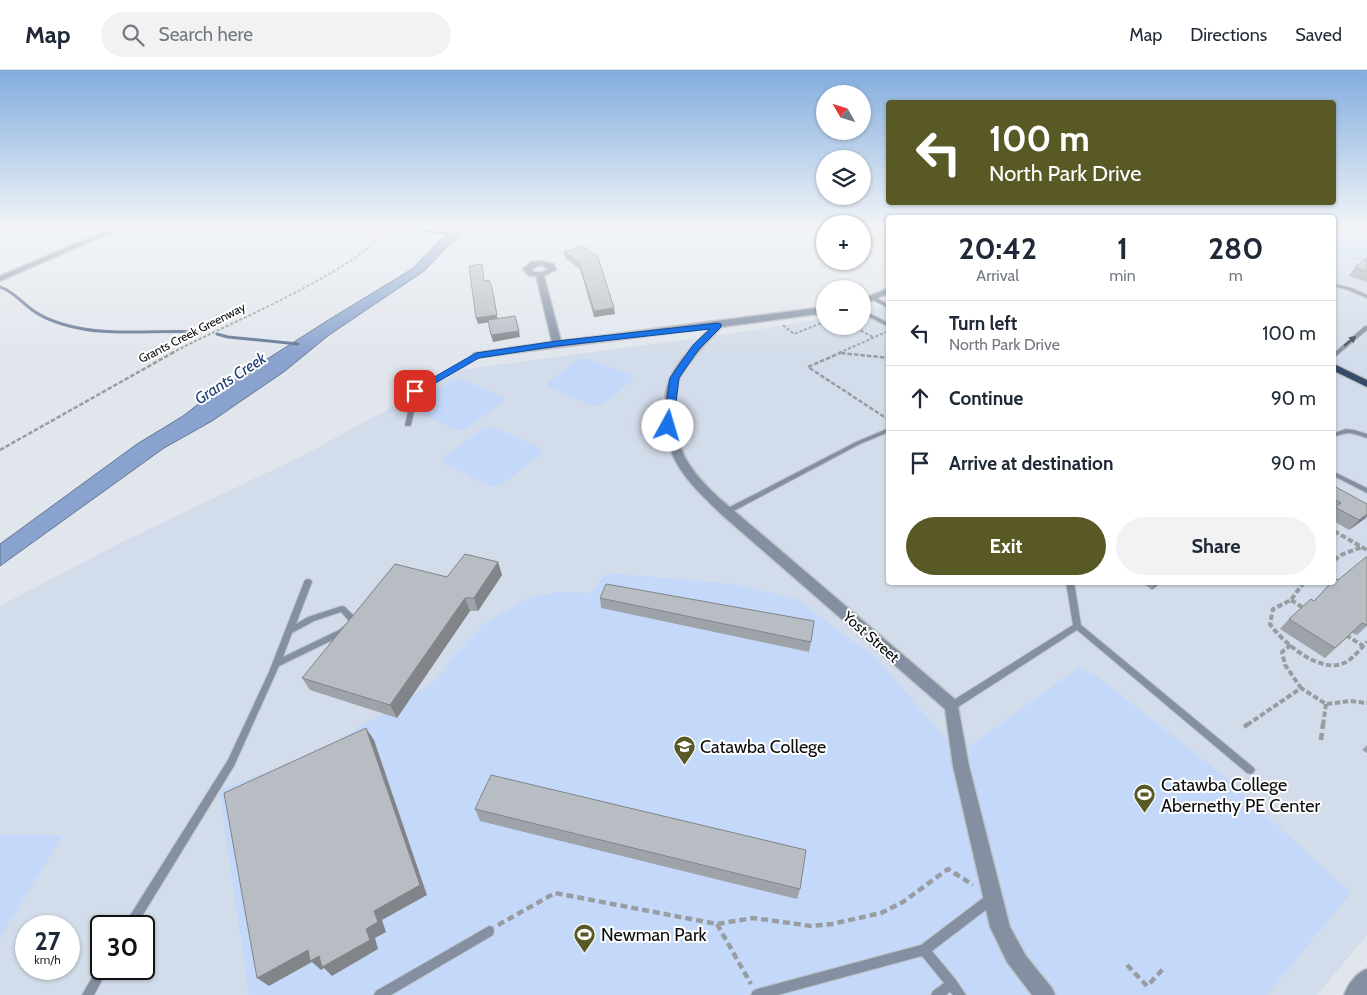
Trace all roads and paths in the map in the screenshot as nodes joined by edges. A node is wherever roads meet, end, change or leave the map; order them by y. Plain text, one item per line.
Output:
1 (23, 269) edge
2 (336, 269) edge
3 (540, 275) dead end
4 (0, 279) edge
5 (1336, 286) edge
6 (886, 292) edge
7 (1367, 297) edge
8 (873, 298) joint
9 (886, 305) edge
10 (816, 311) edge
11 (871, 316) edge
12 (776, 320) dead end
13 (886, 323) edge
14 (718, 325) junction
15 (816, 325) edge
16 (1367, 327) edge
17 (886, 332) edge
18 (868, 335) edge
19 (873, 338) junction
20 (557, 344) junction
21 (841, 353) junction
22 (1336, 353) edge
23 (476, 356) joint
24 (886, 358) edge
25 (1336, 367) edge
26 (1336, 367) edge
27 (1367, 377) edge
28 (1367, 384) edge
29 (886, 418) edge
30 (408, 425) dead end
31 (886, 431) edge
32 (1336, 433) edge
33 (1367, 436) edge
34 (0, 450) edge
35 (1336, 475) edge
36 (1367, 491) edge
37 (726, 512) junction
38 (1336, 532) edge
39 (1362, 547) junction
40 (1367, 550) edge
41 (1336, 559) edge
42 (308, 582) dead end
43 (1070, 585) edge
44 (1302, 585) edge
45 (1291, 600) junction
46 (1307, 610) edge
47 (1077, 626) junction
48 (1339, 630) edge
49 (289, 631) junction
50 (1367, 642) edge
51 (1291, 645) junction
52 (1363, 646) junction
53 (276, 664) junction
54 (1301, 688) junction
55 (1367, 703) edge
56 (1326, 704) junction
57 (952, 706) junction
58 (1244, 727) dead end
59 (1321, 740) dead end
60 (1250, 770) dead end
61 (993, 898) junction
62 (137, 915) edge
63 (717, 924) junction
64 (489, 930) joint
65 (924, 950) junction
66 (1127, 965) dead end
67 (1163, 969) dead end
68 (1367, 979) edge
69 (97, 980) edge
70 (952, 984) junction
71 (88, 995) edge
72 (380, 995) edge
73 (757, 995) edge
74 (937, 995) edge
75 (960, 995) edge
76 (1045, 995) edge
77 (1354, 995) edge

1 - 4 street
2 - 34 path, Grants Creek Greenway
3 - 20 street
5 - 7 lane
6 - 8 street
8 - 9 lane
10 - 14 street
11 - 13 lane
12 - 15 path
14 - 20 street
14 - 37 street, Yost Street
22 -> 16 lane
17 - 19 path
18 - 19 path
19 - 21 path
20 - 23 street
21 - 24 path
21 - 29 path
23 - 30 lane
25 - 27 main road
26 - 28 main road
31 - 37 lane
32 - 33 lane
35 - 36 lane
37 - 57 street, Yost Street
38 - 39 path
39 - 40 path
39 - 41 path
42 - 49 lane
43 - 47 lane
44 - 45 path
45 - 46 path
45 - 51 path
47 - 57 lane
47 - 60 lane
48 - 52 path
49 - 53 lane
49 - 53 lane
50 - 52 path
51 - 52 path
51 - 54 path
53 - 62 lane
54 - 56 path
54 - 58 path
55 - 56 path
56 - 59 path
57 - 61 street
61 - 63 path
61 - 65 lane
61 - 76 street
63 - 64 path
63 - 73 path
64 - 72 lane
65 - 70 lane
65 - 73 lane
66 - 67 path
68 - 77 street
69 - 71 lane
70 - 74 lane
70 - 75 lane

